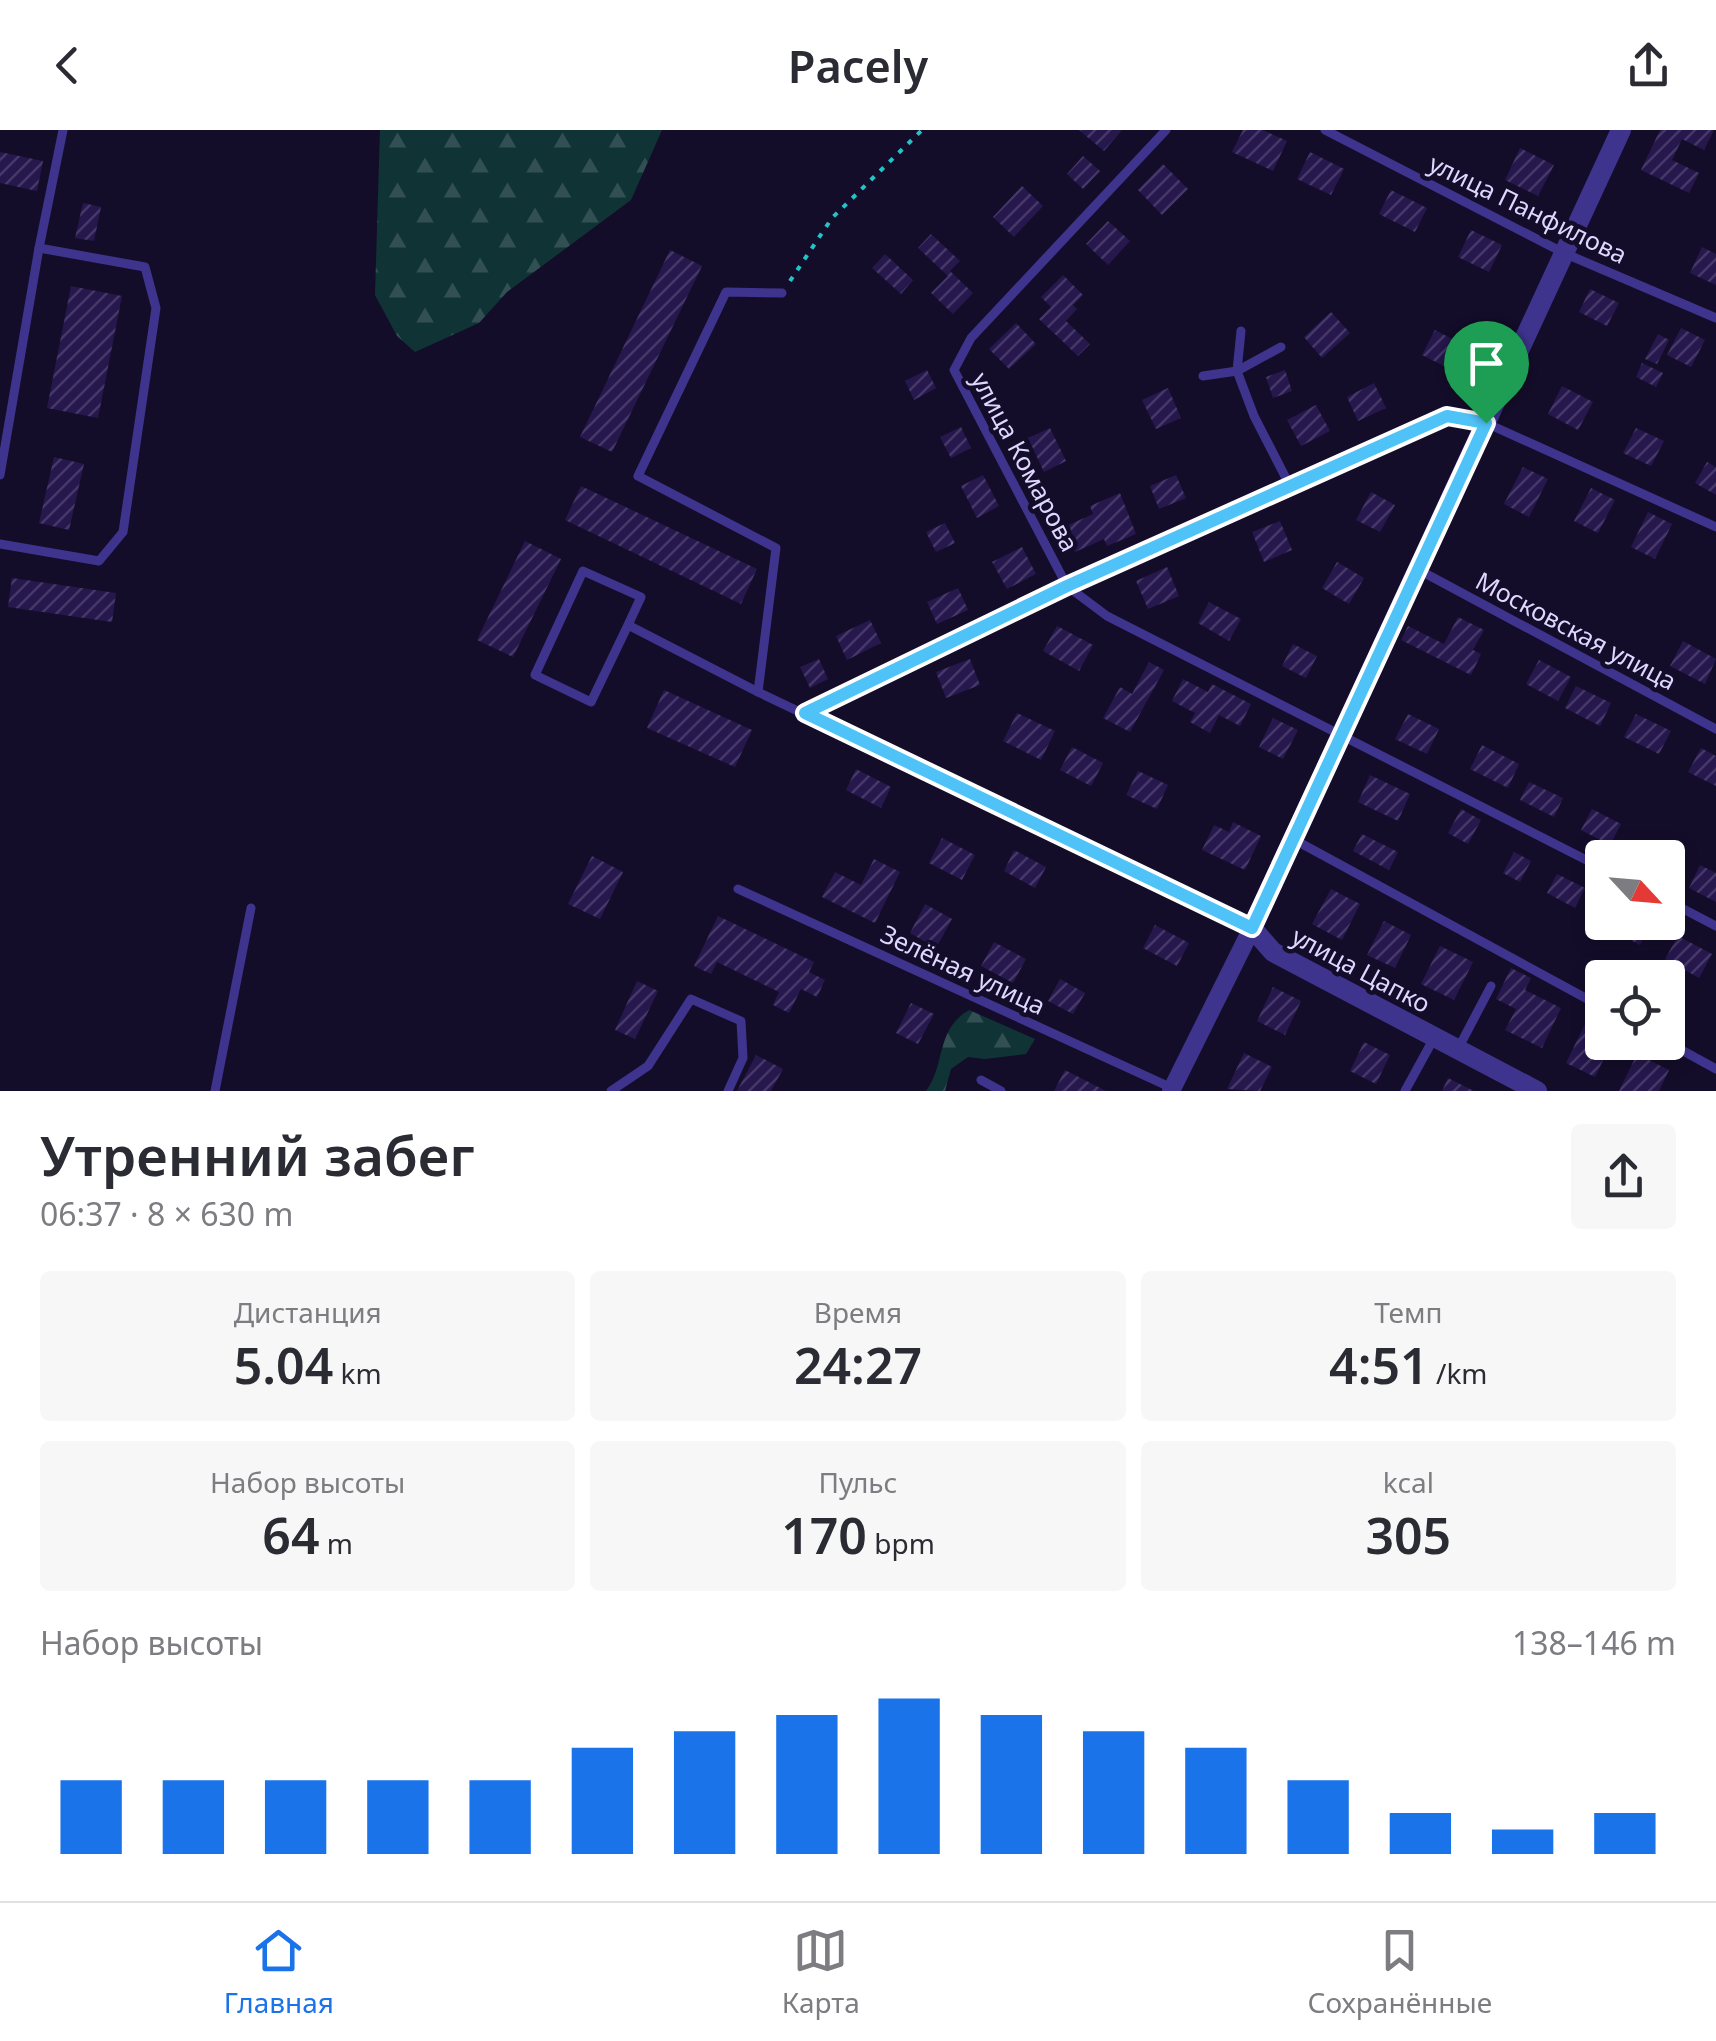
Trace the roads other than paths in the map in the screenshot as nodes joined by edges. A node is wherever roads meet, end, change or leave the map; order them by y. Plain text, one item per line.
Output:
1 (63, 130) edge
2 (1166, 130) edge
3 (1325, 130) edge
4 (1621, 130) edge
5 (39, 248) junction
6 (1564, 254) junction
7 (782, 293) road end
8 (1716, 318) edge
9 (1241, 331) dead end
10 (1281, 347) dead end
11 (1237, 371) junction
12 (1203, 376) dead end
13 (1486, 423) junction
14 (0, 476) edge
15 (1290, 486) junction
16 (1716, 527) edge
17 (0, 544) edge
18 (1418, 570) junction
19 (1067, 586) junction
20 (628, 625) junction
21 (758, 692) junction
22 (805, 713) junction
23 (1716, 729) edge
24 (1341, 736) junction
25 (1293, 839) junction
26 (1585, 859) edge
27 (738, 889) dead end
28 (250, 908) dead end
29 (1685, 910) edge
30 (1716, 926) edge
31 (1252, 928) junction
32 (1492, 986) dead end
33 (1585, 998) edge
34 (1434, 1038) junction
35 (1458, 1050) junction
36 (1685, 1052) edge
37 (1716, 1069) edge
38 (980, 1080) dead end
39 (1171, 1089) edge
40 (215, 1091) edge
41 (611, 1091) edge
42 (728, 1091) edge
43 (1001, 1091) edge
44 (1405, 1091) edge
45 (1537, 1091) edge

1 - 5 lane
2 - 19 lane, улица Комарова
3 - 6 lane, улица Панфилова
4 - 6 street
5 - 14 lane
5 - 17 lane
6 - 8 lane, улица Панфилова
6 - 13 street
7 - 21 lane
9 - 11 lane
10 - 11 lane
11 - 12 lane
11 - 15 lane
13 - 15 lane
13 - 16 lane
13 - 18 street
15 - 19 lane
18 - 23 lane, Московская улица
18 - 24 street
19 - 22 lane
19 - 24 lane, улица Комарова
20 - 20 lane
20 - 21 lane, улица Цапко
21 - 22 lane, улица Цапко
22 - 31 lane, улица Цапко
24 - 25 street
24 - 26 lane, улица Комарова
25 - 31 street
25 - 33 lane
27 - 39 lane, Зелёная улица
28 - 40 lane
29 - 30 lane
31 - 34 street, улица Цапко
31 - 39 street
32 - 35 lane
34 - 35 street, улица Цапко
34 - 44 lane
35 - 45 street, улица Цапко
36 - 37 lane
38 - 43 lane
41 - 42 lane

